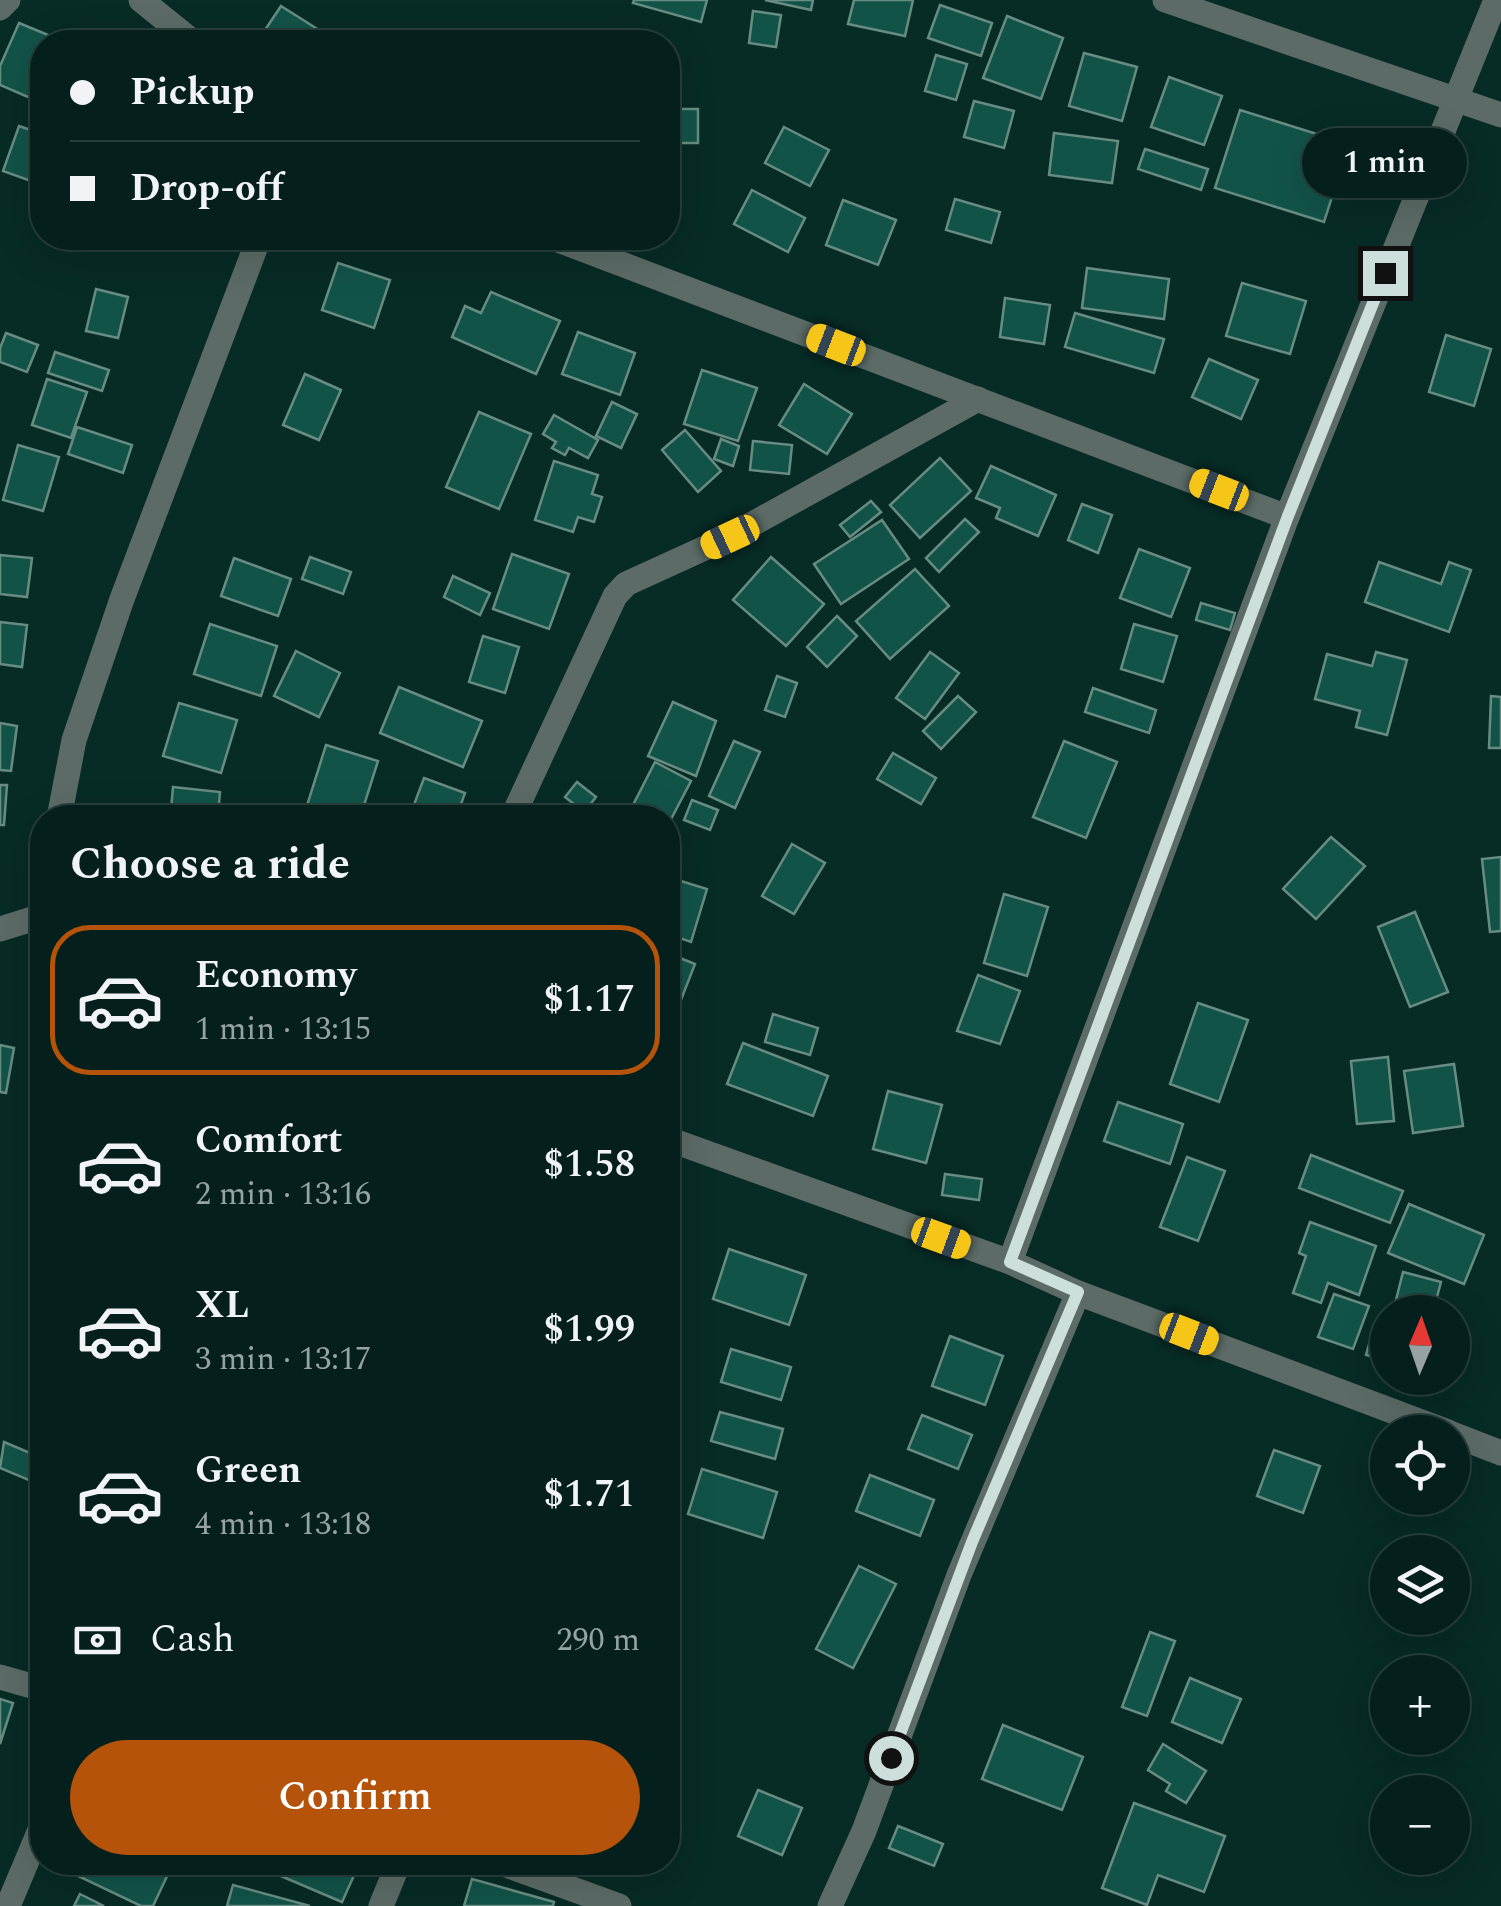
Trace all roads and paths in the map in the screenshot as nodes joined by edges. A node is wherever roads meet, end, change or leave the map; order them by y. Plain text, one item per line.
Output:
1 (8, 0) edge
2 (140, 0) edge
3 (1165, 0) edge
4 (1496, 0) edge
5 (0, 8) edge
6 (178, 30) edge
7 (1455, 99) junction
8 (1501, 116) edge
9 (254, 250) edge
10 (585, 250) edge
11 (978, 399) junction
12 (1288, 516) junction
13 (62, 805) edge
14 (518, 805) edge
15 (30, 918) edge
16 (0, 929) edge
17 (680, 1143) edge
18 (1010, 1262) junction
19 (1078, 1292) junction
20 (1403, 1415) edge
21 (1470, 1441) edge
22 (1501, 1453) edge
23 (0, 1677) edge
24 (30, 1686) edge
25 (30, 1854) edge
26 (394, 1875) edge
27 (534, 1875) edge
28 (8, 1906) edge
29 (381, 1906) edge
30 (619, 1906) edge
31 (830, 1906) edge

1 - 5 street
2 - 6 street
3 - 7 street
4 - 7 street
7 - 8 street
7 - 12 street
9 - 13 street
10 - 11 street
11 - 12 street
11 - 14 street
12 - 18 street
15 - 16 street
17 - 18 street
18 - 19 street
19 - 20 street
19 - 31 street
21 - 22 street
23 - 24 street
25 - 28 street
26 - 29 street
27 - 30 street

